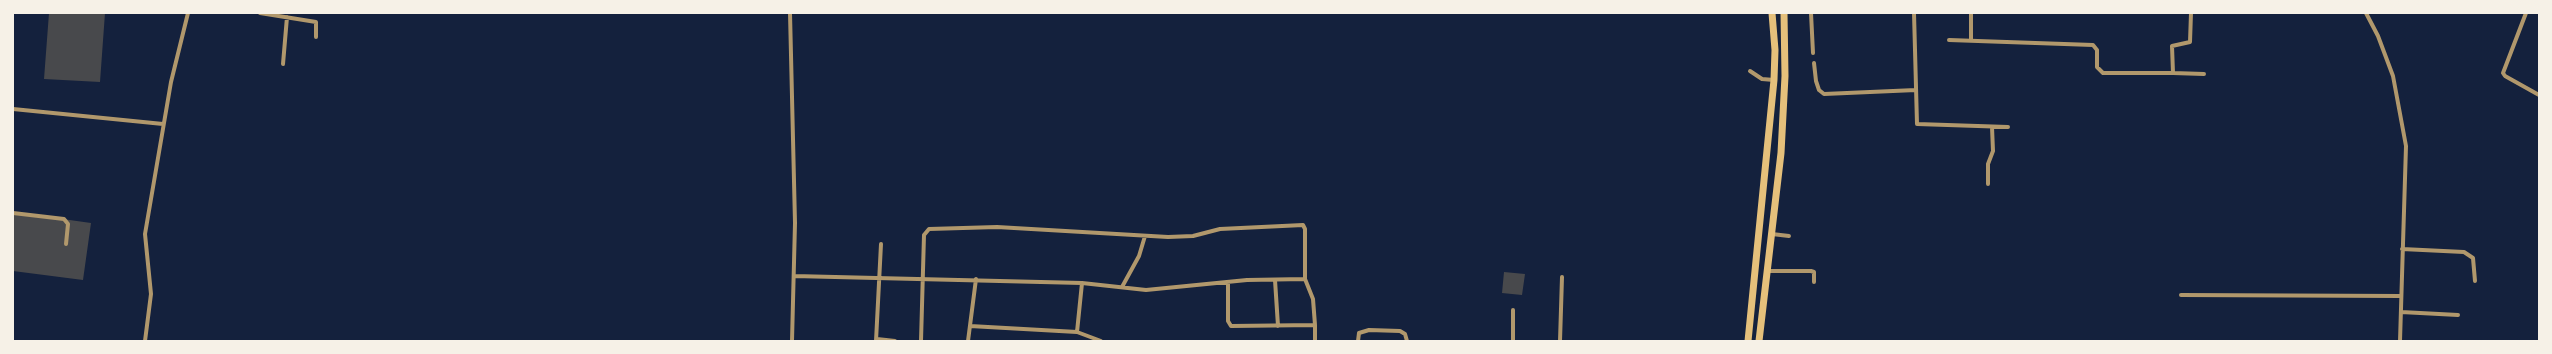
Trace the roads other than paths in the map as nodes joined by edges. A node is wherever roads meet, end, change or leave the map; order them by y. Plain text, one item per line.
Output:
1 (188, 13) edge
2 (260, 13) edge
3 (790, 13) edge
4 (1772, 13) edge
5 (1784, 13) edge
6 (1811, 13) edge
7 (1914, 13) edge
8 (1971, 13) edge
9 (2191, 13) edge
10 (2366, 13) edge
11 (2526, 13) edge
12 (287, 17) junction
13 (316, 37) dead end
14 (1949, 40) dead end
15 (1971, 40) junction
16 (1813, 54) dead end
17 (1814, 63) dead end
18 (283, 64) dead end
19 (1750, 71) dead end
20 (2173, 73) junction
21 (2204, 74) dead end
22 (1774, 80) junction
23 (1916, 90) junction
24 (2539, 95) edge
25 (13, 109) edge
26 (163, 124) junction
27 (1992, 127) junction
28 (2008, 127) dead end
29 (1988, 184) dead end
30 (13, 214) edge
31 (1772, 234) junction
32 (1145, 236) junction
33 (1789, 236) dead end
34 (66, 244) dead end
35 (881, 244) dead end
36 (2402, 248) junction
37 (1768, 271) junction
38 (794, 276) junction
39 (1562, 277) dead end
40 (880, 278) junction
41 (922, 278) junction
42 (976, 279) junction
43 (1305, 279) junction
44 (1275, 280) junction
45 (2475, 281) dead end
46 (1228, 282) junction
47 (1814, 282) dead end
48 (1082, 283) junction
49 (1122, 287) junction
50 (2181, 295) dead end
51 (2401, 296) junction
52 (1513, 310) dead end
53 (2401, 312) junction
54 (2458, 315) dead end
55 (1315, 325) junction
56 (970, 326) junction
57 (1278, 326) junction
58 (1077, 332) junction
59 (876, 340) edge
60 (145, 341) edge
61 (792, 341) edge
62 (895, 341) edge
63 (921, 341) edge
64 (968, 341) edge
65 (1101, 341) edge
66 (1315, 341) edge
67 (1358, 341) edge
68 (1407, 341) edge
69 (1513, 341) edge
70 (1560, 341) edge
71 (1748, 341) edge
72 (1759, 341) edge
73 (2400, 341) edge

1 - 26 street
2 - 12 street
3 - 38 street
4 - 22 main road
5 - 31 main road
6 - 16 street
7 - 23 street
8 - 15 street
9 - 20 street
10 - 36 street
11 - 24 street
12 - 13 street
12 - 18 street
14 - 15 street
15 - 20 street
17 - 23 street
19 - 22 street
20 - 21 street
22 - 71 main road
23 - 27 street
25 - 26 street
26 - 60 street
27 - 28 street
27 - 29 street
30 - 34 street
31 - 33 street
31 - 37 main road
32 - 41 street
32 - 43 street
32 - 49 street
35 - 40 street
36 - 45 street
36 - 51 street
37 - 47 street
37 - 72 main road
38 - 40 street
38 - 61 street
39 - 70 street
40 - 41 street
40 - 59 street
41 - 42 street
41 - 63 street
42 - 48 street
42 - 56 street
43 - 44 street
43 - 55 street
44 - 46 street
44 - 57 street
46 - 49 street
46 - 57 street
48 - 49 street
48 - 58 street
50 - 51 street
51 - 53 street
52 - 69 street
53 - 54 street
53 - 73 street
55 - 57 street
55 - 66 street
56 - 58 street
56 - 64 street
58 - 65 street
59 - 62 street
67 - 68 street

